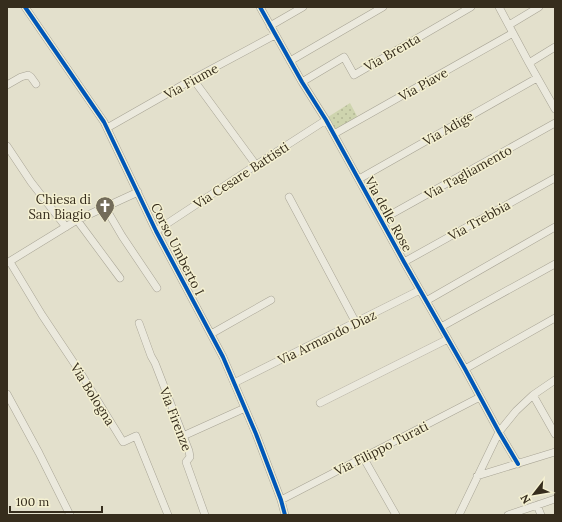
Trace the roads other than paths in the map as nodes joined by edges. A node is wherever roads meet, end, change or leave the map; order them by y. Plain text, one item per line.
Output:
1 (260, 7) edge
2 (303, 7) edge
3 (383, 7) edge
4 (471, 7) edge
5 (499, 7) edge
6 (539, 7) edge
7 (27, 8) edge
8 (509, 25) junction
9 (270, 26) junction
10 (513, 33) junction
11 (275, 35) junction
12 (555, 47) edge
13 (290, 60) junction
14 (528, 63) junction
15 (537, 78) junction
16 (193, 79) junction
17 (302, 82) junction
18 (36, 84) dead end
19 (7, 85) edge
20 (552, 97) edge
21 (555, 109) edge
22 (326, 120) junction
23 (555, 123) edge
24 (107, 128) junction
25 (334, 134) junction
26 (7, 146) edge
27 (256, 165) junction
28 (555, 178) edge
29 (359, 179) junction
30 (138, 192) junction
31 (289, 197) dead end
32 (105, 207) junction
33 (77, 220) junction
34 (381, 220) junction
35 (66, 226) junction
36 (555, 227) edge
37 (156, 231) junction
38 (8, 262) edge
39 (404, 262) junction
40 (555, 264) edge
41 (120, 278) dead end
42 (157, 288) dead end
43 (420, 290) junction
44 (271, 300) dead end
45 (426, 301) junction
46 (555, 318) edge
47 (139, 323) dead end
48 (356, 323) junction
49 (441, 327) junction
50 (211, 334) junction
51 (448, 339) junction
52 (465, 369) junction
53 (555, 380) edge
54 (234, 383) junction
55 (7, 394) edge
56 (533, 396) junction
57 (480, 397) junction
58 (320, 403) dead end
59 (245, 408) junction
60 (499, 432) junction
61 (555, 434) edge
62 (183, 436) junction
63 (555, 452) edge
64 (363, 457) junction
65 (518, 464) junction
66 (477, 476) junction
67 (555, 499) edge
68 (280, 500) junction
69 (537, 505) junction
70 (70, 515) edge
71 (168, 515) edge
72 (205, 515) edge
73 (285, 515) edge
74 (396, 515) edge
75 (459, 515) edge
76 (508, 515) edge
77 (541, 515) edge

1 - 9 street, Via delle Rose
2 - 9 street
3 - 13 street
4 - 17 street, Via Brenta
5 - 8 street
6 - 8 street
7 - 24 street, Corso Umberto I
8 - 10 street
9 - 11 street, Via delle Rose
10 - 14 street
10 - 25 street, Via Piave
11 - 13 street, Via delle Rose
11 - 16 street, Via Fiume
12 - 14 street
13 - 17 street, Via delle Rose
14 - 15 street
15 - 20 street
15 - 29 street, Via Adige
16 - 24 street, Via Fiume
16 - 27 street
17 - 22 street, Via delle Rose
18 - 19 street
20 - 21 street
22 - 25 street, Via delle Rose
22 - 27 street, Via Cesare Battisti
23 - 34 street, Via Tagliamento
24 - 30 street, Corso Umberto I
25 - 29 street, Via delle Rose
26 - 35 street
27 - 37 street, Via Cesare Battisti
28 - 39 street, Via Trebbia
29 - 34 street, Via delle Rose
30 - 32 street
30 - 37 street, Corso Umberto I
31 - 48 street
32 - 33 street
32 - 42 street
33 - 35 street
33 - 41 street
34 - 39 street, Via delle Rose
35 - 38 street
36 - 45 street
37 - 50 street, Corso Umberto I
38 - 71 street, Via Bologna
39 - 43 street, Via delle Rose
40 - 49 street
43 - 45 street, Via delle Rose
43 - 48 street, Via Armando Diaz
44 - 50 street
45 - 49 street, Via delle Rose
46 - 52 street
47 - 62 street, Via Firenze
48 - 54 street, Via Armando Diaz
49 - 51 street, Via delle Rose
50 - 54 street, Corso Umberto I
51 - 52 street, Via delle Rose
51 - 58 street
52 - 57 street, Via delle Rose
53 - 56 street
54 - 59 street, Corso Umberto I
55 - 70 street
56 - 60 street
56 - 61 street
57 - 60 street, Via delle Rose
57 - 64 street, Via Filippo Turati
59 - 62 street
59 - 68 street, Corso Umberto I
60 - 65 street, Via delle Rose
60 - 66 street
62 - 72 street, Via Firenze
63 - 65 street
64 - 68 street, Via Filippo Turati
64 - 74 street
65 - 66 street
66 - 75 street
67 - 69 street
68 - 73 street, Corso Umberto I
69 - 76 street
69 - 77 street

